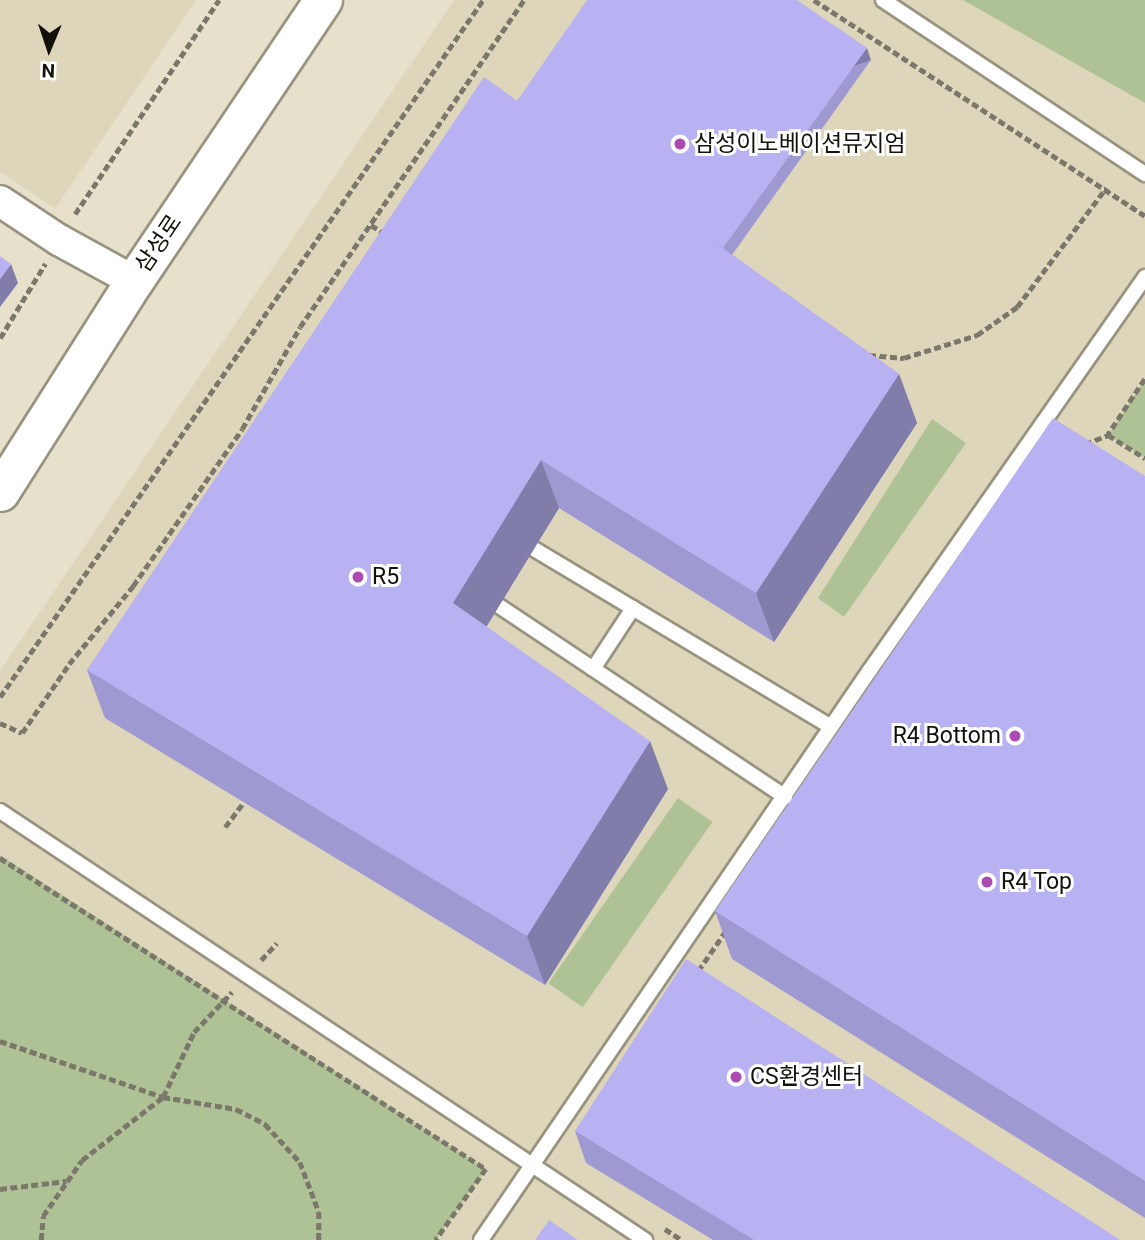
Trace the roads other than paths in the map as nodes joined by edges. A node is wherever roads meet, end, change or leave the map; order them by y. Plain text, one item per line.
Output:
1 (323, 0) edge
2 (883, 0) edge
3 (1145, 174) edge
4 (0, 201) edge
5 (1145, 277) edge
6 (134, 281) junction
7 (0, 492) edge
8 (534, 549) dead end
9 (499, 606) dead end
10 (633, 608) junction
11 (593, 669) junction
12 (831, 727) junction
13 (785, 797) junction
14 (0, 811) edge
15 (533, 1163) junction
16 (481, 1240) edge
17 (645, 1240) edge

1 - 6 street, 삼성로
2 - 3 lane
4 - 6 street
5 - 12 lane
6 - 7 street, 삼성로
8 - 10 lane
9 - 11 lane
10 - 11 lane
10 - 12 lane
11 - 13 lane
12 - 13 lane
13 - 15 lane
14 - 15 lane
15 - 16 lane
15 - 17 lane

